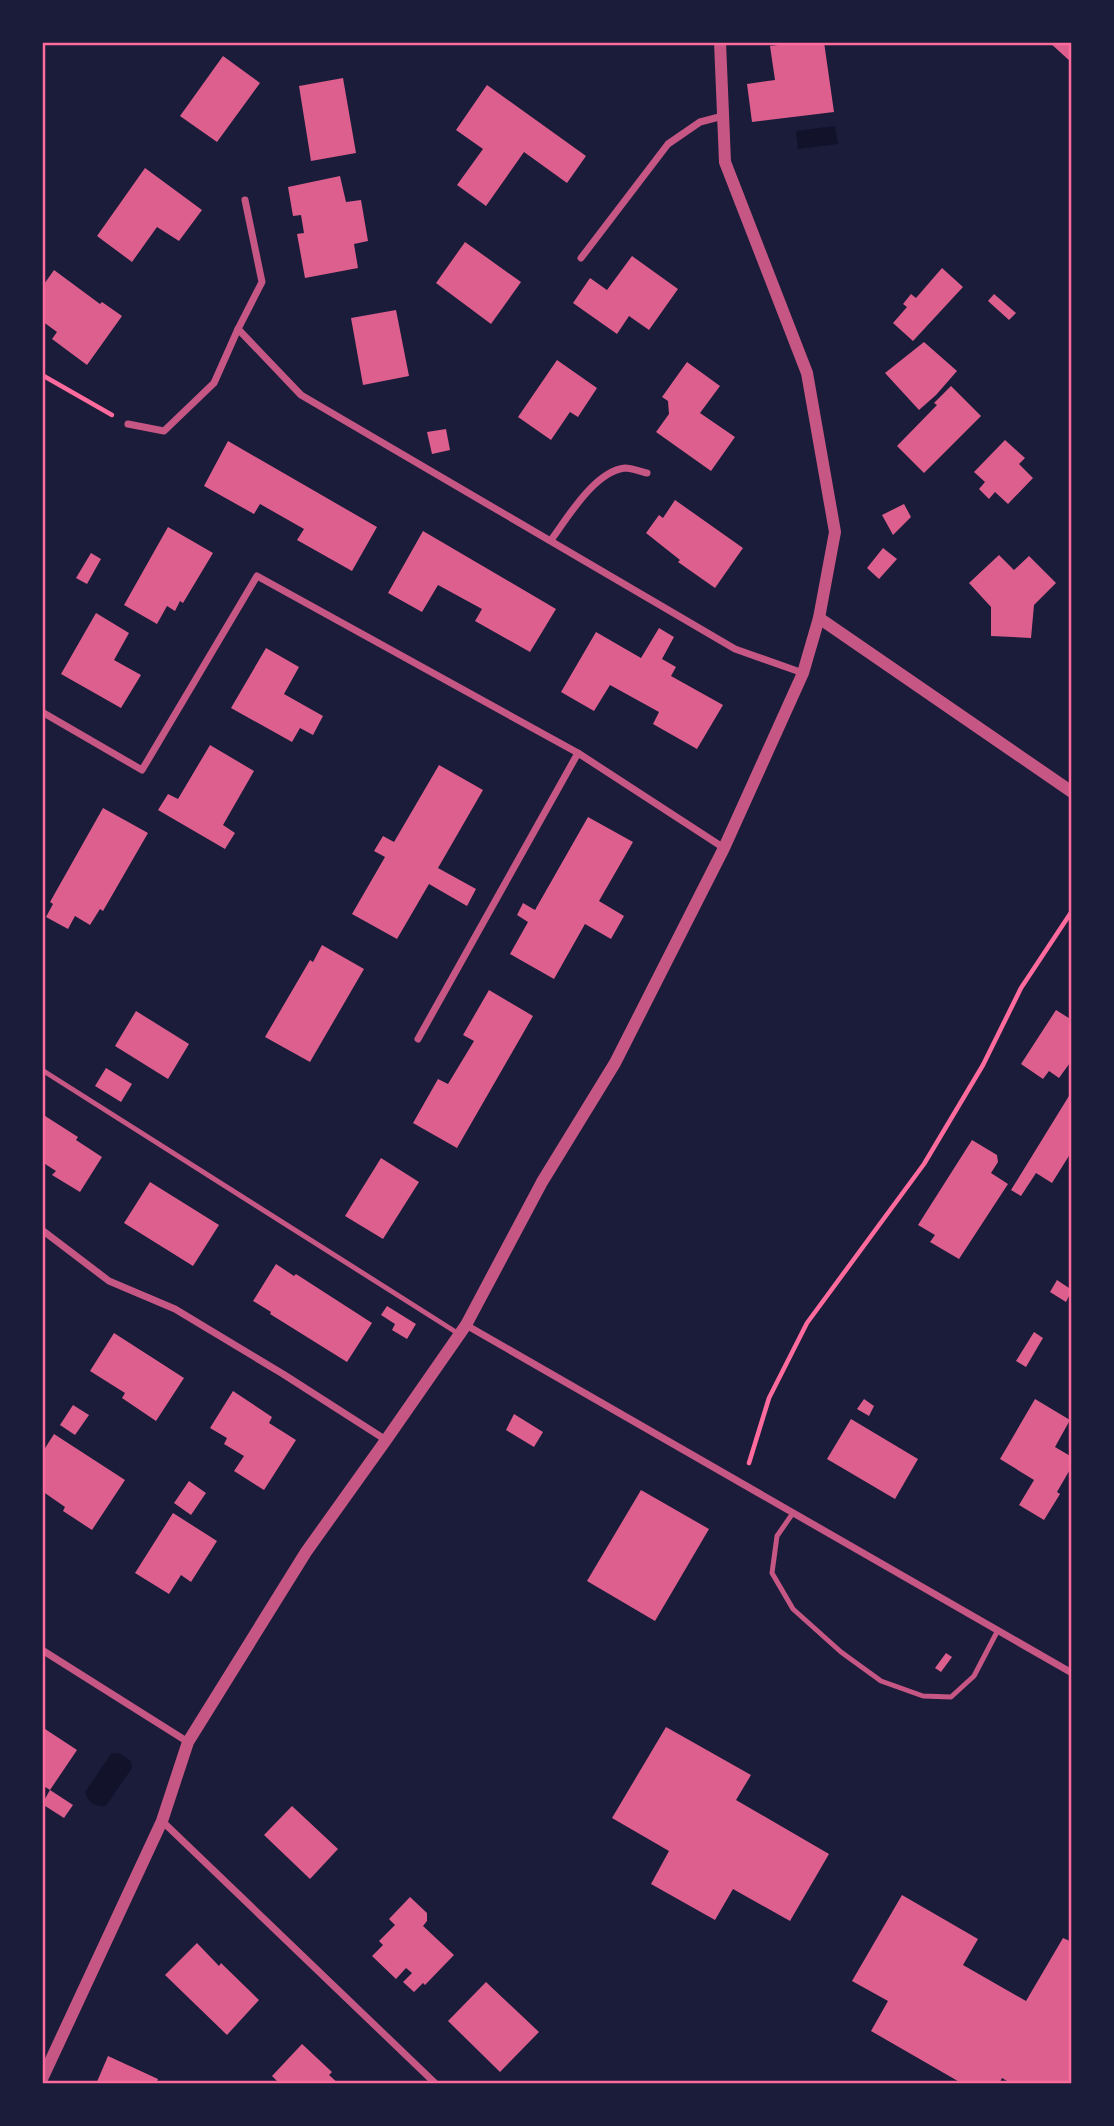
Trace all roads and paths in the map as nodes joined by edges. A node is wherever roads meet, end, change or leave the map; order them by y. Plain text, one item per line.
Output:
1 (719, 42) edge
2 (723, 116) junction
3 (245, 200) dead end
4 (581, 258) dead end
5 (238, 329) junction
6 (42, 375) edge
7 (128, 424) joint
8 (647, 473) dead end
9 (551, 540) junction
10 (819, 618) junction
11 (803, 673) junction
12 (42, 712) edge
13 (578, 753) junction
14 (1072, 792) edge
15 (724, 848) junction
16 (1072, 911) edge
17 (418, 1039) dead end
18 (42, 1070) edge
19 (42, 1230) edge
20 (463, 1329) junction
21 (386, 1440) junction
22 (743, 1484) junction
23 (793, 1513) junction
24 (998, 1630) junction
25 (42, 1650) edge
26 (1072, 1673) edge
27 (188, 1742) junction
28 (162, 1821) junction
29 (42, 2079) edge
30 (436, 2084) edge

1 - 2 street
2 - 4 street
2 - 10 street
3 - 5 street
5 - 7 street
5 - 9 street
6 - 7 path
8 - 9 street
9 - 11 street
10 - 11 street
10 - 14 street
11 - 15 street
12 - 13 street
13 - 15 street
13 - 17 street
15 - 20 street
16 - 22 path
18 - 20 lane
19 - 21 street
20 - 21 street
20 - 22 street
21 - 27 street
22 - 23 street
23 - 24 street
23 - 24 lane
24 - 26 street
25 - 27 street
27 - 28 street
28 - 29 street
28 - 30 street

